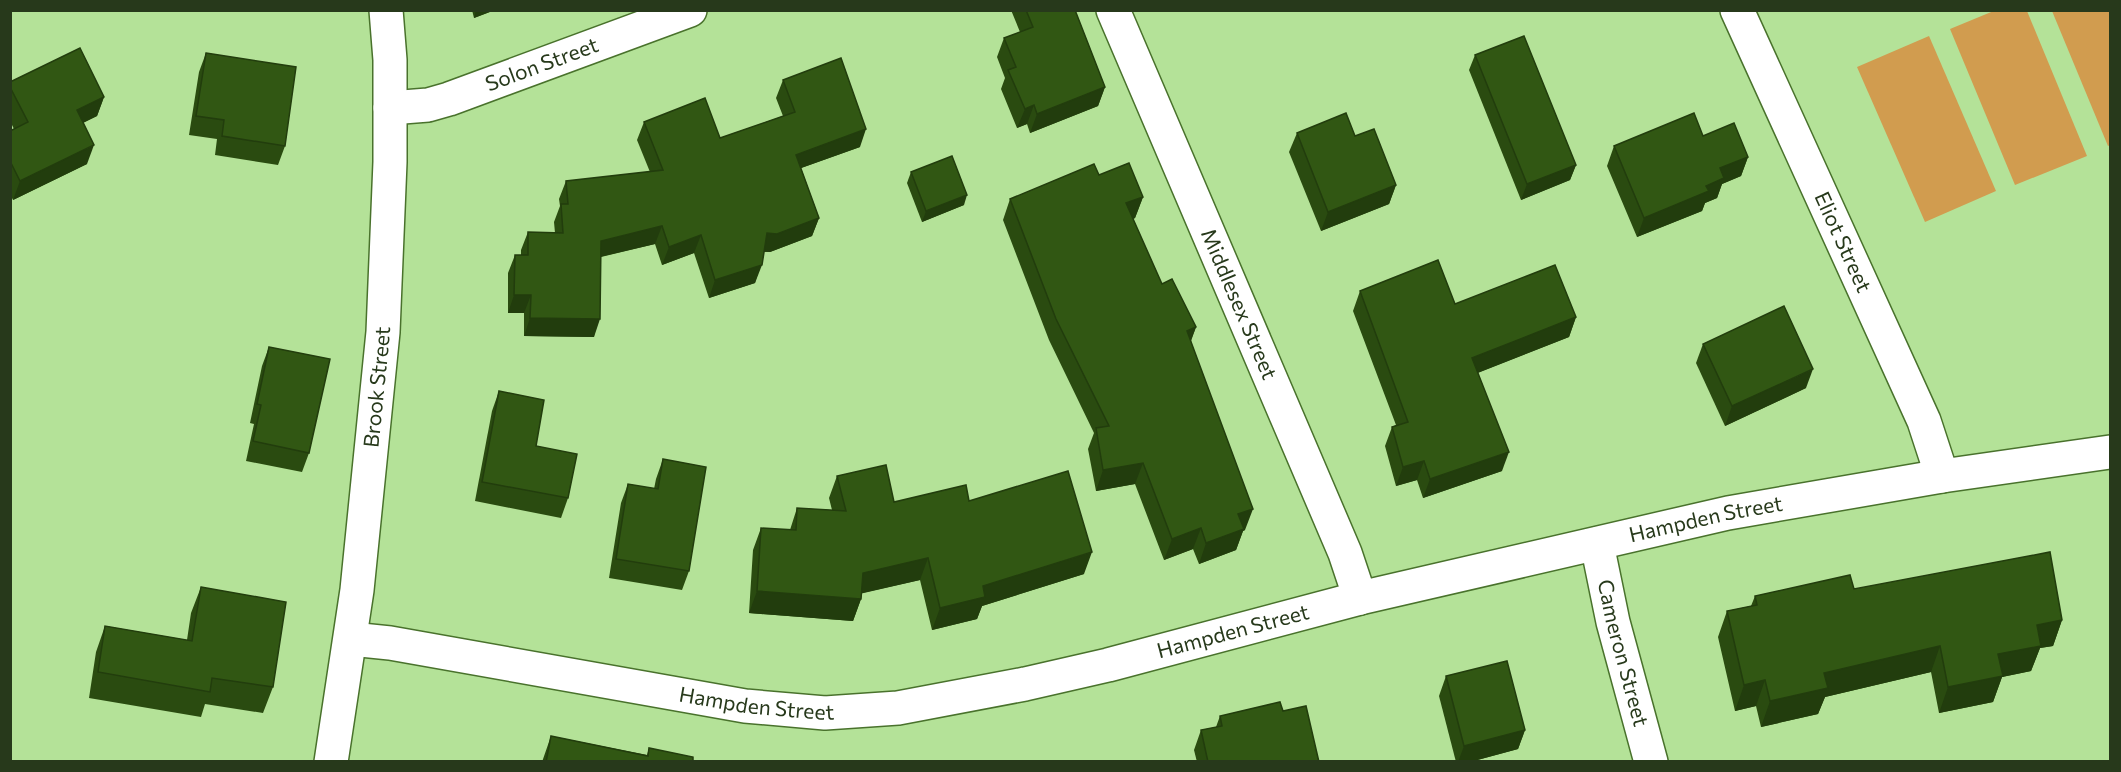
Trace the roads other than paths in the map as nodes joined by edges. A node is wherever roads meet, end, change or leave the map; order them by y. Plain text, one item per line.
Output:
1 (386, 10) edge
2 (690, 10) edge
3 (1113, 10) edge
4 (1737, 10) edge
5 (390, 108) junction
6 (2110, 452) edge
7 (1942, 476) junction
8 (1598, 544) junction
9 (1360, 598) junction
10 (351, 639) junction
11 (331, 762) edge
12 (1651, 762) edge

1 - 5 street, Brook Street
2 - 5 street, Solon Street
3 - 9 street, Middlesex Street
4 - 7 street, Eliot Street
5 - 10 street, Brook Street
6 - 7 street, Hampden Street
7 - 8 street, Hampden Street
8 - 9 street, Hampden Street
8 - 12 street, Cameron Street
9 - 10 street, Hampden Street
10 - 11 street, Brook Street

